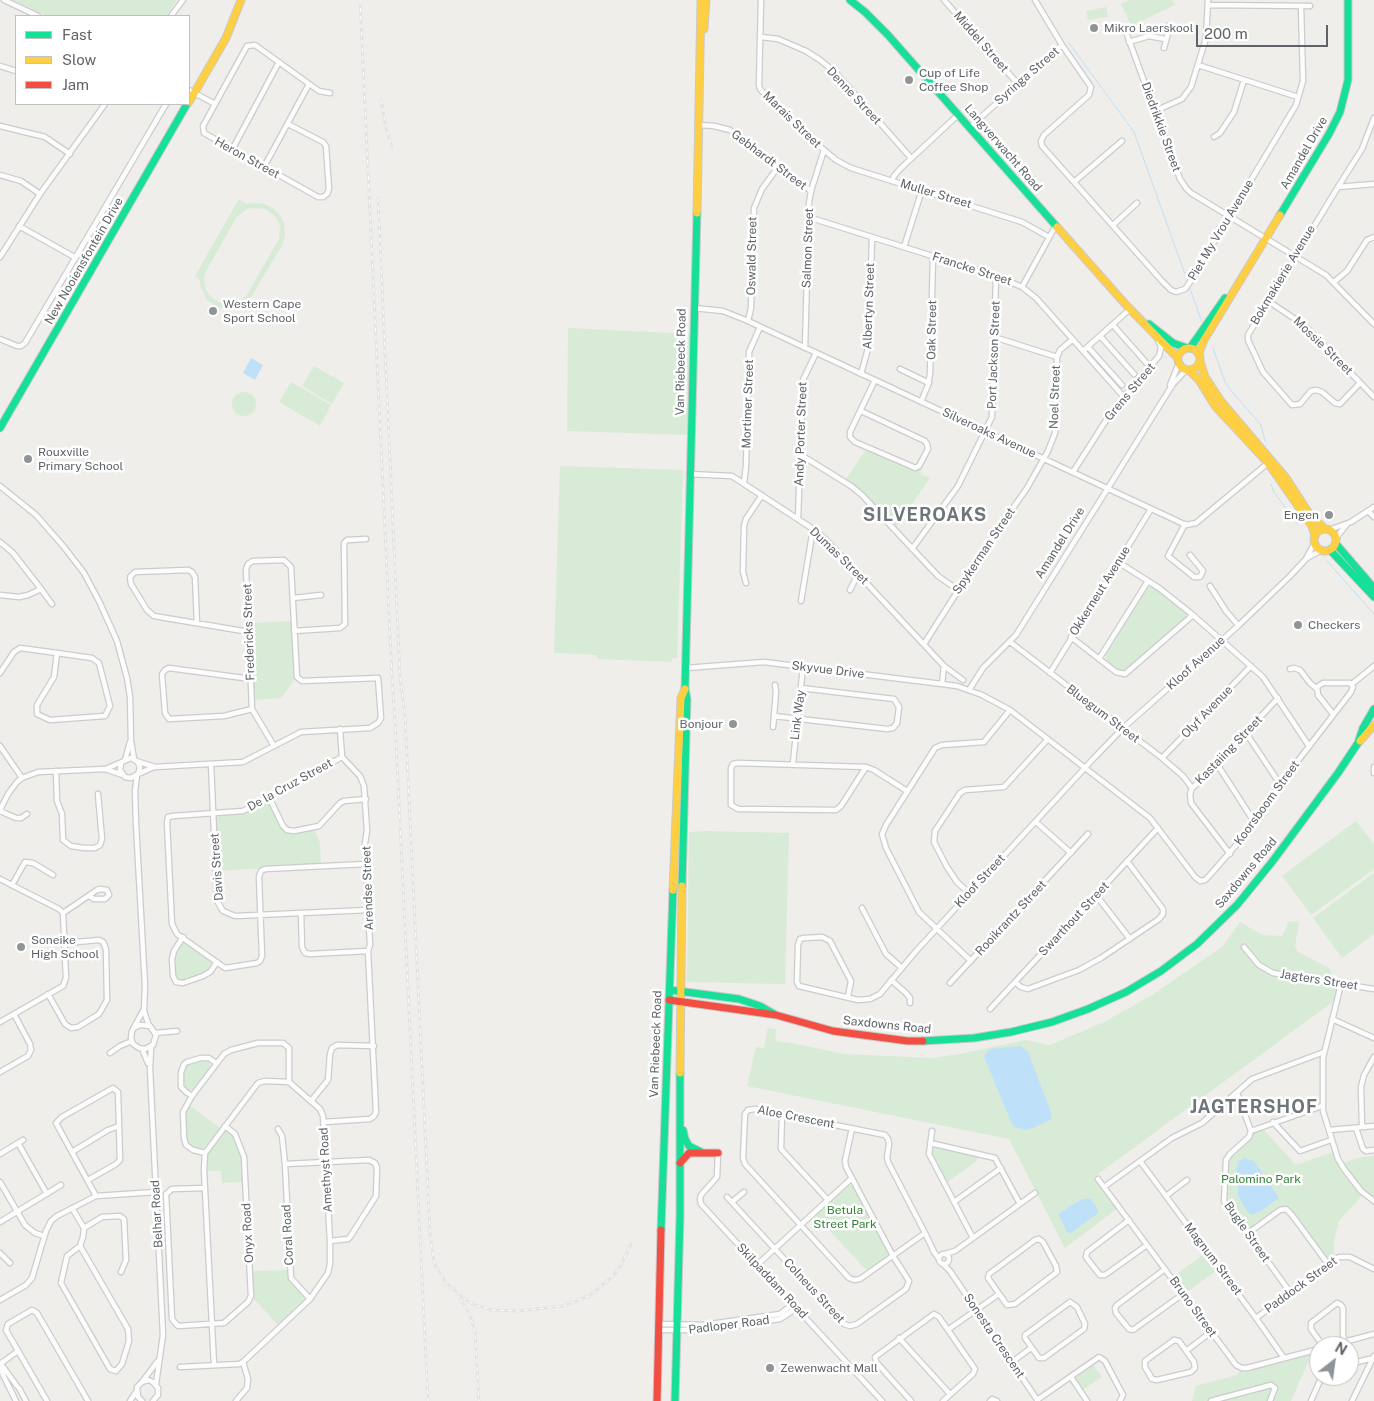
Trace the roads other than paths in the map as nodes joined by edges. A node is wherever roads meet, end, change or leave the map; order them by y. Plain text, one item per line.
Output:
1 (4, 0) edge
2 (182, 0) edge
3 (241, 0) edge
4 (701, 0) edge
5 (706, 0) edge
6 (761, 0) edge
7 (850, 0) edge
8 (944, 0) edge
9 (1035, 0) edge
10 (1348, 0) edge
11 (1208, 2) edge
12 (1301, 6) junction
13 (1310, 6) dead end
14 (36, 15) edge
15 (172, 15) edge
16 (1168, 26) dead end
17 (1126, 32) dead end
18 (701, 36) junction
19 (761, 37) junction
20 (1165, 39) junction
21 (1129, 42) junction
22 (1062, 45) junction
23 (1164, 48) dead end
24 (279, 62) junction
25 (1198, 65) junction
26 (0, 66) edge
27 (15, 71) edge
28 (1244, 80) junction
29 (309, 84) junction
30 (1018, 84) junction
31 (191, 91) edge
32 (330, 93) dead end
33 (1298, 97) junction
34 (215, 104) junction
35 (105, 105) edge
36 (165, 105) edge
37 (187, 105) edge
38 (1154, 110) junction
39 (958, 114) junction
40 (1374, 118) edge
41 (288, 124) junction
42 (699, 125) junction
43 (0, 126) edge
44 (970, 127) junction
45 (1214, 137) dead end
46 (1367, 140) junction
47 (1122, 141) dead end
48 (1374, 142) edge
49 (232, 150) junction
50 (824, 150) junction
51 (70, 154) junction
52 (911, 158) junction
53 (264, 167) junction
54 (778, 167) junction
55 (0, 175) edge
56 (892, 181) junction
57 (1074, 182) junction
58 (1374, 184) edge
59 (1338, 187) junction
60 (922, 190) junction
61 (811, 191) junction
62 (40, 194) junction
63 (1137, 204) dead end
64 (1230, 216) junction
65 (808, 217) junction
66 (1113, 225) junction
67 (18, 226) junction
68 (1056, 226) junction
69 (872, 237) junction
70 (1050, 237) junction
71 (1374, 237) edge
72 (1266, 239) junction
73 (904, 247) junction
74 (0, 256) edge
75 (1296, 256) junction
76 (933, 257) junction
77 (76, 258) junction
78 (996, 276) junction
79 (1243, 276) junction
80 (1334, 282) junction
81 (1022, 286) junction
82 (1268, 301) junction
83 (694, 308) junction
84 (1130, 310) junction
85 (1136, 315) junction
86 (748, 322) junction
87 (1373, 322) edge
88 (1113, 325) junction
89 (760, 327) junction
90 (1155, 335) junction
91 (1100, 336) junction
92 (994, 337) junction
93 (0, 339) edge
94 (1072, 340) junction
95 (1088, 346) junction
96 (805, 348) junction
97 (1188, 348) junction
98 (1083, 351) junction
99 (816, 353) junction
100 (1199, 353) junction
101 (1057, 357) junction
102 (1179, 360) junction
103 (1200, 361) junction
104 (1150, 367) junction
105 (900, 369) dead end
106 (1188, 370) junction
107 (861, 374) junction
108 (1134, 374) dead end
109 (874, 380) junction
110 (929, 383) junction
111 (1360, 383) junction
112 (1122, 385) dead end
113 (1123, 396) junction
114 (1374, 397) edge
115 (921, 402) junction
116 (1162, 402) junction
117 (861, 411) junction
118 (0, 428) edge
119 (985, 431) junction
120 (801, 455) junction
121 (1044, 458) junction
122 (1268, 463) junction
123 (1073, 472) junction
124 (690, 474) junction
125 (744, 483) junction
126 (0, 486) edge
127 (1108, 488) junction
128 (762, 495) junction
129 (1374, 506) edge
130 (1152, 509) junction
131 (1368, 510) junction
132 (1374, 517) edge
133 (798, 518) junction
134 (1348, 523) junction
135 (1185, 524) junction
136 (813, 529) junction
137 (1327, 530) junction
138 (366, 539) dead end
139 (1315, 539) junction
140 (1336, 541) junction
141 (0, 542) edge
142 (912, 549) junction
143 (1322, 550) junction
144 (1330, 550) junction
145 (1190, 555) dead end
146 (1306, 559) junction
147 (1118, 562) junction
148 (858, 574) junction
149 (1148, 581) junction
150 (746, 583) dead end
151 (1210, 586) dead end
152 (1374, 588) edge
153 (41, 589) junction
154 (850, 590) dead end
155 (958, 590) junction
156 (0, 595) edge
157 (321, 595) dead end
158 (1374, 597) edge
159 (293, 598) junction
160 (801, 601) dead end
161 (52, 604) dead end
162 (1193, 614) junction
163 (196, 623) junction
164 (1238, 626) junction
165 (294, 631) junction
166 (249, 632) junction
167 (1071, 637) junction
168 (1222, 640) junction
169 (1010, 642) junction
170 (924, 644) junction
171 (57, 653) junction
172 (1099, 659) junction
173 (944, 666) junction
174 (1251, 666) junction
175 (1374, 666) edge
176 (803, 667) junction
177 (686, 668) junction
178 (1290, 669) dead end
179 (0, 673) edge
180 (1050, 673) junction
181 (251, 679) junction
182 (964, 680) dead end
183 (942, 684) junction
184 (1352, 684) junction
185 (775, 685) dead end
186 (801, 688) junction
187 (685, 689) junction
188 (1317, 689) junction
189 (969, 690) junction
190 (1278, 698) junction
191 (252, 709) junction
192 (1374, 709) edge
193 (1010, 710) junction
194 (1334, 714) junction
195 (774, 716) junction
196 (798, 718) junction
197 (1374, 725) edge
198 (772, 727) dead end
199 (340, 729) junction
200 (1122, 729) junction
201 (1246, 733) junction
202 (1048, 739) junction
203 (131, 741) junction
204 (1358, 743) junction
205 (0, 746) edge
206 (274, 746) junction
207 (1309, 746) junction
208 (342, 757) junction
209 (1162, 758) junction
210 (125, 760) junction
211 (135, 760) junction
212 (793, 763) junction
213 (121, 764) junction
214 (210, 764) junction
215 (1217, 764) junction
216 (155, 767) junction
217 (866, 767) junction
218 (1085, 767) junction
219 (1374, 767) edge
220 (107, 769) junction
221 (56, 771) junction
222 (1374, 773) edge
223 (138, 774) junction
224 (125, 776) junction
225 (22, 778) junction
226 (1280, 784) junction
227 (1192, 788) junction
228 (135, 791) junction
229 (907, 791) junction
230 (98, 794) dead end
231 (269, 797) junction
232 (366, 799) junction
233 (0, 810) edge
234 (213, 813) junction
235 (27, 814) dead end
236 (1253, 820) junction
237 (1036, 822) junction
238 (1158, 828) junction
239 (1088, 834) dead end
240 (1072, 853) junction
241 (1230, 854) junction
242 (1127, 861) junction
243 (366, 864) junction
244 (53, 875) dead end
245 (0, 878) edge
246 (12, 885) junction
247 (969, 893) junction
248 (1096, 895) junction
249 (89, 896) dead end
250 (862, 908) dead end
251 (368, 910) junction
252 (301, 913) junction
253 (64, 914) junction
254 (260, 915) junction
255 (936, 929) junction
256 (183, 937) junction
257 (1130, 939) junction
258 (64, 943) junction
259 (1244, 947) dead end
260 (368, 951) junction
261 (971, 961) junction
262 (217, 962) junction
263 (902, 968) junction
264 (891, 980) junction
265 (1015, 982) junction
266 (950, 983) dead end
267 (1341, 984) junction
268 (1374, 989) edge
269 (670, 990) junction
270 (680, 991) junction
271 (48, 994) junction
272 (848, 997) junction
273 (669, 1000) junction
274 (680, 1001) junction
275 (910, 1003) dead end
276 (144, 1009) junction
277 (990, 1009) dead end
278 (14, 1014) junction
279 (776, 1015) junction
280 (1332, 1019) junction
281 (0, 1022) edge
282 (149, 1026) junction
283 (134, 1028) junction
284 (177, 1031) dead end
285 (155, 1033) junction
286 (1374, 1038) edge
287 (132, 1041) junction
288 (374, 1046) junction
289 (151, 1047) junction
290 (142, 1049) junction
291 (1324, 1052) junction
292 (110, 1053) dead end
293 (1374, 1057) edge
294 (216, 1063) junction
295 (150, 1069) junction
296 (0, 1072) edge
297 (289, 1082) junction
298 (1237, 1093) junction
299 (192, 1096) junction
300 (311, 1101) junction
301 (680, 1106) junction
302 (1322, 1106) junction
303 (782, 1114) junction
304 (324, 1122) junction
305 (1273, 1122) junction
306 (119, 1126) junction
307 (225, 1126) junction
308 (1374, 1126) edge
309 (1362, 1127) junction
310 (852, 1128) junction
311 (1356, 1128) junction
312 (278, 1129) dead end
313 (1329, 1130) junction
314 (932, 1131) dead end
315 (1252, 1131) junction
316 (23, 1140) dead end
317 (1331, 1140) junction
318 (18, 1143) junction
319 (930, 1143) junction
320 (1374, 1150) edge
321 (72, 1152) junction
322 (701, 1152) junction
323 (205, 1153) junction
324 (718, 1153) joint
325 (0, 1154) edge
326 (1140, 1161) junction
327 (326, 1162) junction
328 (680, 1162) junction
329 (285, 1164) junction
330 (1001, 1168) junction
331 (852, 1178) junction
332 (1098, 1179) dead end
333 (88, 1180) junction
334 (1187, 1180) dead end
335 (0, 1182) edge
336 (61, 1185) dead end
337 (1104, 1187) junction
338 (205, 1188) junction
339 (156, 1192) junction
340 (744, 1192) dead end
341 (1035, 1193) dead end
342 (47, 1194) junction
343 (96, 1196) junction
344 (727, 1196) dead end
345 (1166, 1196) junction
346 (828, 1200) junction
347 (732, 1202) junction
348 (954, 1202) junction
349 (1374, 1202) edge
350 (1020, 1204) junction
351 (72, 1208) junction
352 (17, 1211) junction
353 (1129, 1220) junction
354 (0, 1222) edge
355 (801, 1225) junction
356 (84, 1228) junction
357 (925, 1233) junction
358 (1247, 1234) junction
359 (44, 1236) junction
360 (973, 1238) junction
361 (330, 1241) junction
362 (1147, 1245) junction
363 (80, 1246) junction
364 (775, 1249) junction
365 (0, 1253) edge
366 (893, 1256) junction
367 (944, 1259) junction
368 (10, 1263) dead end
369 (1328, 1264) junction
370 (757, 1265) junction
371 (1165, 1269) junction
372 (1374, 1269) edge
373 (121, 1272) dead end
374 (1290, 1292) junction
375 (999, 1294) junction
376 (1183, 1294) junction
377 (310, 1299) junction
378 (0, 1300) edge
379 (795, 1306) junction
380 (977, 1310) junction
381 (1256, 1318) junction
382 (212, 1324) junction
383 (659, 1327) junction
384 (677, 1327) junction
385 (949, 1330) junction
386 (1211, 1332) junction
387 (1374, 1334) edge
388 (1316, 1336) edge
389 (1343, 1336) edge
390 (899, 1338) junction
391 (1359, 1338) edge
392 (1032, 1348) junction
393 (18, 1350) junction
394 (1186, 1351) junction
395 (1309, 1352) edge
396 (1284, 1358) junction
397 (1373, 1358) edge
398 (159, 1359) junction
399 (243, 1362) junction
400 (1012, 1362) junction
401 (1359, 1362) edge
402 (0, 1363) edge
403 (214, 1365) junction
404 (180, 1367) dead end
405 (1071, 1377) junction
406 (142, 1382) junction
407 (156, 1384) junction
408 (1318, 1386) edge
409 (136, 1392) junction
410 (159, 1392) junction
411 (950, 1394) junction
412 (1224, 1399) edge
413 (1038, 1400) edge
414 (16, 1401) edge
415 (26, 1401) edge
416 (47, 1401) edge
417 (88, 1401) edge
418 (130, 1401) edge
419 (142, 1401) edge
420 (153, 1401) edge
421 (162, 1401) edge
422 (236, 1401) edge
423 (657, 1401) edge
424 (675, 1401) edge
425 (882, 1401) edge
426 (912, 1401) edge
427 (943, 1401) edge
428 (990, 1401) edge
429 (997, 1401) edge
430 (1088, 1401) edge
431 (1120, 1401) edge
432 (1211, 1401) edge
433 (1270, 1401) edge
434 (1311, 1401) edge
435 (1352, 1401) edge

1 - 14 street
2 - 15 street
3 - 31 street, New Nooiensfontein Drive
4 - 18 street, Van Riebeeck Road
5 - 18 street, Van Riebeeck Road
6 - 19 street, Marais Street
7 - 39 street, Langverwacht Road
8 - 30 street, Middel Street
9 - 22 street
10 - 72 street, Amandel Drive
11 - 12 street
11 - 25 street
12 - 13 street
12 - 33 street, Piet My Vrou Avenue
16 - 20 street
17 - 21 street, Diedrikkie Street
18 - 42 street, Van Riebeeck Road
19 - 50 street, Marais Street
19 - 52 street, Denne Street
20 - 21 street
20 - 23 street
21 - 38 street, Diedrikkie Street
22 - 30 street, Syringa Street
22 - 57 street, Piet My Vrou Avenue
24 - 29 street, Heron Street
24 - 34 street, Heron Street
24 - 49 street
25 - 28 street
25 - 38 street
26 - 27 street
28 - 33 street
28 - 45 street
29 - 32 street, Heron Street
29 - 41 street
30 - 44 street, Syringa Street
31 - 34 street
33 - 64 street, Piet My Vrou Avenue
34 - 49 street, Heron Street
35 - 51 street
36 - 77 street
37 - 118 street, New Nooiensfontein Drive
38 - 64 street, Diedrikkie Street
39 - 44 street, Langverwacht Road
39 - 52 street
40 - 46 street, Bokmakierie Avenue
41 - 53 street
41 - 53 street, Heron Street
42 - 54 street, Gebhardt Street
42 - 83 street, Van Riebeeck Road
43 - 51 street
44 - 68 street, Langverwacht Road
46 - 48 street
46 - 59 street, Bokmakierie Avenue
47 - 57 street
49 - 53 street, Heron Street
50 - 56 street, Muller Street
50 - 61 street, Salmon Street
51 - 62 street
52 - 56 street
54 - 61 street, Gebhardt Street
54 - 86 street, Oswald Street
55 - 62 street
56 - 60 street, Muller Street
57 - 66 street, Piet My Vrou Avenue
58 - 59 street
59 - 75 street, Bokmakierie Avenue
60 - 70 street, Muller Street
60 - 73 street
61 - 65 street, Salmon Street
62 - 67 street
63 - 66 street
64 - 66 street, Piet My Vrou Avenue
64 - 72 street, Diedrikkie Street
65 - 69 street, Francke Street
65 - 96 street, Salmon Street
67 - 74 street
67 - 77 street
68 - 70 street
68 - 84 street, Langverwacht Road
69 - 73 street, Francke Street
69 - 107 street, Albertyn Street
70 - 81 street
71 - 80 street
72 - 75 street, Diedrikkie Street
72 - 79 street, Amandel Drive
73 - 76 street, Francke Street
75 - 80 street, Diedrikkie Street
75 - 82 street, Bokmakierie Avenue
76 - 78 street, Francke Street
76 - 110 street, Oak Street
77 - 93 street
78 - 81 street, Francke Street
78 - 92 street, Port Jackson Street
79 - 97 street, Amandel Drive
79 - 100 street, Amandel Drive
80 - 87 street, Diedrikkie Street
81 - 94 street, Francke Street
82 - 111 street, Mossie Street
82 - 111 street, Bokmakierie Avenue
83 - 86 street, Silveroaks Avenue
83 - 124 street, Van Riebeeck Road
84 - 85 street, Langverwacht Road
84 - 88 street
85 - 90 street, Langverwacht Road
85 - 97 street, Langverwacht Road
86 - 89 street, Silveroaks Avenue
88 - 91 street
88 - 104 street
89 - 96 street, Silveroaks Avenue
89 - 125 street, Mortimer Street
90 - 102 street, Langverwacht Road
90 - 104 street, Grens Street
91 - 95 street
91 - 108 street
92 - 101 street
92 - 119 street, Port Jackson Street
94 - 98 street, Francke Street
94 - 101 street, Noel Street
95 - 98 street
95 - 112 street
96 - 99 street, Silveroaks Avenue
97 - 100 street
97 - 102 street
98 - 113 street, Francke Street
99 - 107 street, Silveroaks Avenue
99 - 120 street, Andy Porter Street
100 - 103 street
101 - 121 street, Noel Street
102 - 106 street
102 - 116 street, Amandel Drive
103 - 106 street
103 - 137 street
104 - 113 street, Grens Street
105 - 110 street
106 - 116 street, Amandel Drive
106 - 122 street
107 - 109 street, Silveroaks Avenue
109 - 115 street, Silveroaks Avenue
109 - 117 street
110 - 115 street, Oak Street
111 - 114 street, Mossie Street
113 - 123 street, Grens Street
115 - 119 street, Silveroaks Avenue
116 - 127 street, Amandel Drive
117 - 117 street
119 - 121 street, Silveroaks Avenue
119 - 142 street, Port Jackson Street
120 - 133 street, Andy Porter Street
120 - 142 street
121 - 123 street, Silveroaks Avenue
121 - 155 street, Spykerman Street
122 - 135 street
122 - 139 street
123 - 127 street, Silveroaks Avenue
124 - 125 street, Dumas Street
124 - 177 street, Van Riebeeck Road
125 - 128 street, Dumas Street
126 - 203 street
127 - 130 street, Silveroaks Avenue
127 - 169 street, Amandel Drive
128 - 133 street, Dumas Street
128 - 150 street
129 - 131 street
130 - 135 street, Silveroaks Avenue
130 - 147 street, Okkerneut Avenue
131 - 132 street
131 - 134 street
133 - 136 street, Dumas Street
134 - 137 street
134 - 140 street
135 - 145 street
136 - 148 street, Dumas Street
136 - 160 street
137 - 139 street
137 - 140 street
138 - 165 street
139 - 143 street
139 - 146 street, Kloof Avenue
140 - 144 street
140 - 152 street
141 - 153 street
142 - 155 street
143 - 144 street
143 - 146 street, Kloof Avenue
144 - 158 street
146 - 164 street, Kloof Avenue
147 - 149 street
147 - 167 street, Okkerneut Avenue
148 - 154 street
148 - 170 street, Dumas Street
149 - 162 street
149 - 172 street
151 - 164 street
153 - 156 street
153 - 161 street
155 - 170 street, Spykerman Street
157 - 159 street
159 - 165 street, Fredericks Street
159 - 166 street, Fredericks Street
162 - 168 street
162 - 172 street
163 - 163 street
163 - 166 street
164 - 168 street, Kloof Avenue
165 - 199 street, Fredericks Street
166 - 181 street, Fredericks Street
167 - 172 street
167 - 180 street, Okkerneut Avenue
168 - 174 street
168 - 200 street, Kloof Avenue
169 - 180 street, Bluegum Street
169 - 189 street, Amandel Drive
170 - 173 street, Dumas Street
171 - 171 street
171 - 179 street
173 - 182 street, Dumas Street
173 - 183 street
174 - 190 street
174 - 209 street, Olyf Avenue
175 - 184 street
176 - 177 street, Skyvue Drive
176 - 183 street, Skyvue Drive
176 - 186 street, Link Way
177 - 187 street, Van Riebeeck Road
178 - 188 street
180 - 200 street, Bluegum Street
181 - 191 street, Fredericks Street
181 - 191 street
183 - 189 street, Skyvue Drive
184 - 188 street
184 - 194 street, Koorsboom Street
185 - 195 street
186 - 196 street, Link Way
186 - 196 street
187 - 269 street, Van Riebeeck Road
187 - 270 street, Van Riebeeck Road
188 - 194 street
189 - 193 street
190 - 201 street, Kastaiing Street
190 - 207 street
191 - 206 street, Fredericks Street
192 - 204 street, Saxdowns Road
193 - 202 street
193 - 229 street
194 - 207 street, Koorsboom Street
195 - 196 street
195 - 198 street
196 - 212 street, Link Way
197 - 204 street, Saxdowns Road
199 - 206 street
199 - 208 street
200 - 209 street, Bluegum Street
200 - 218 street, Kloof Avenue
201 - 215 street, Kastaiing Street
201 - 226 street
202 - 218 street
202 - 247 street
203 - 210 street
203 - 211 street
204 - 279 street, Saxdowns Road
205 - 225 street
206 - 214 street
207 - 226 street, Koorsboom Street
208 - 231 street, De la Cruz Street
208 - 232 street, Arendse Street
209 - 227 street, Bluegum Street
210 - 211 street
210 - 213 street
211 - 216 street
211 - 223 street
212 - 217 street
212 - 217 street
213 - 220 street
213 - 224 street
214 - 216 street
214 - 234 street, Davis Street
215 - 227 street, Kastaiing Street
215 - 236 street
216 - 223 street
217 - 229 street
218 - 237 street, Kloof Street
218 - 238 street
219 - 222 street
220 - 221 street
220 - 224 street
221 - 225 street
221 - 230 street
223 - 224 street
223 - 228 street
224 - 228 street
225 - 233 street
226 - 236 street, Koorsboom Street
227 - 241 street, Kastaiing Street
228 - 276 street
229 - 255 street
231 - 232 street
231 - 234 street, De la Cruz Street
232 - 243 street, Arendse Street
233 - 235 street
234 - 254 street, Davis Street
234 - 256 street, De la Cruz Street
236 - 241 street, Koorsboom Street
237 - 240 street
237 - 247 street, Kloof Street
238 - 241 street, Koorsboom Street
238 - 242 street, Swarthout Street
239 - 240 street, Rooikrantz Street
240 - 261 street, Rooikrantz Street
242 - 248 street, Swarthout Street
242 - 257 street
243 - 251 street, Arendse Street
243 - 254 street
244 - 246 street
245 - 246 street
246 - 253 street
247 - 255 street, Kloof Street
248 - 257 street
248 - 265 street, Swarthout Street
249 - 253 street
250 - 263 street
251 - 252 street, Davis Street
251 - 260 street, Arendse Street
252 - 254 street, Davis Street
252 - 260 street
253 - 258 street
254 - 262 street, De la Cruz Street
255 - 261 street
255 - 263 street, Kloof Street
256 - 262 street, De la Cruz Street
256 - 262 street
257 - 265 street
258 - 271 street
258 - 271 street
259 - 267 street, Jagters Street
260 - 288 street, Arendse Street
261 - 266 street, Rooikrantz Street
263 - 264 street, Kloof Street
264 - 272 street, Kloof Street
264 - 275 street
265 - 277 street, Swarthout Street
267 - 268 street, Jagters Street
267 - 280 street
269 - 270 street, Saxdowns Road
269 - 273 street, Van Riebeeck Road
270 - 274 street, Van Riebeeck Road
270 - 279 street, Saxdowns Road
271 - 278 street
272 - 272 street
273 - 274 street, Saxdowns Road
273 - 383 street, Van Riebeeck Road
274 - 279 street, Saxdowns Road
274 - 301 street, Van Riebeeck Road
276 - 282 street
276 - 283 street
278 - 281 street
278 - 296 street
280 - 286 street
280 - 291 street
282 - 283 street
282 - 285 street
283 - 287 street
284 - 285 street
285 - 289 street
287 - 290 street
287 - 292 street
288 - 300 street
288 - 304 street, Arendse Street
289 - 290 street
289 - 295 street, Belhar Road
290 - 295 street, Belhar Road
291 - 298 street
291 - 302 street
293 - 309 street
294 - 297 street
294 - 299 street
294 - 299 street
295 - 339 street, Belhar Road
297 - 300 street, Amethyst Road
297 - 307 street
298 - 315 street
298 - 326 street
299 - 323 street
300 - 304 street, Amethyst Road
301 - 322 street
301 - 328 street, Van Riebeeck Road
302 - 305 street, Bugle Street
302 - 313 street
303 - 310 street, Aloe Crescent
303 - 346 street
303 - 355 street, Aloe Crescent
304 - 327 street, Amethyst Road
305 - 315 street, Bugle Street
305 - 317 street
306 - 321 street
306 - 321 street
306 - 333 street
307 - 323 street
307 - 382 street, Onyx Road
308 - 309 street
309 - 311 street
310 - 331 street
310 - 357 street, Aloe Crescent
311 - 313 street
311 - 320 street
312 - 329 street, Coral Road
313 - 317 street
314 - 319 street
315 - 358 street, Bugle Street
316 - 318 street
317 - 349 street
318 - 325 street
318 - 342 street
319 - 330 street
319 - 348 street
321 - 333 street
322 - 324 street
322 - 328 street
323 - 338 street
324 - 370 street, Skilpaddam Road
326 - 337 street
326 - 345 street, Magnum Street
327 - 329 street
327 - 361 street, Amethyst Road
327 - 361 street
328 - 384 street, Van Riebeeck Road
329 - 377 street, Coral Road
330 - 348 street
330 - 350 street
331 - 346 street
331 - 366 street
332 - 337 street, Bruno Street
333 - 343 street
334 - 345 street
335 - 352 street
336 - 342 street
337 - 353 street, Bruno Street
338 - 382 street
338 - 382 street, Onyx Road
339 - 343 street
339 - 398 street, Belhar Road
340 - 347 street
341 - 350 street
342 - 352 street
343 - 351 street
344 - 347 street, Colneus Street
345 - 381 street, Magnum Street
346 - 355 street
347 - 364 street, Colneus Street
348 - 360 street
350 - 360 street
351 - 356 street
351 - 359 street
352 - 354 street
352 - 359 street
353 - 362 street, Bruno Street
353 - 362 street
355 - 364 street
355 - 366 street, Aloe Crescent
356 - 363 street
356 - 373 street
357 - 366 street, Aloe Crescent
357 - 367 street, Aloe Crescent
358 - 369 street
358 - 374 street, Bugle Street
359 - 378 street
360 - 367 street
361 - 377 street, Amethyst Road
362 - 371 street, Bruno Street
363 - 363 street
364 - 366 street, Colneus Street
364 - 370 street
365 - 368 street
367 - 380 street, Sonesta Crescent
369 - 372 street, Paddock Street
369 - 374 street, Paddock Street
370 - 379 street, Skilpaddam Road
371 - 376 street, Bruno Street
371 - 376 street
374 - 381 street, Paddock Street
375 - 375 street
375 - 380 street
376 - 386 street, Bruno Street
377 - 399 street, Amethyst Road
379 - 384 street, Padloper Road
379 - 425 street, Skilpaddam Road
380 - 385 street
380 - 400 street, Sonesta Crescent
381 - 396 street, Magnum Street
382 - 403 street
383 - 384 street, Padloper Road
383 - 423 street, Van Riebeeck Road
384 - 424 street, Van Riebeeck Road
385 - 390 street
385 - 411 street
386 - 394 street
386 - 396 street, Bruno Street
387 - 391 street
388 - 389 street
390 - 411 street
390 - 426 street
392 - 392 street
392 - 400 street
393 - 402 street
393 - 416 street
393 - 417 street
394 - 394 street
395 - 396 street, Bruno Street
397 - 401 street
397 - 435 street
398 - 406 street, Belhar Road
398 - 407 street, Belhar Road
399 - 403 street
399 - 422 street
400 - 413 street, Sonesta Crescent
402 - 414 street
402 - 415 street
403 - 404 street
405 - 413 street
405 - 430 street
405 - 431 street
406 - 407 street
406 - 409 street, Belhar Road
407 - 410 street
408 - 434 street
409 - 418 street
409 - 419 street
410 - 420 street
410 - 421 street
411 - 427 street
412 - 432 street
412 - 433 street
428 - 429 street

